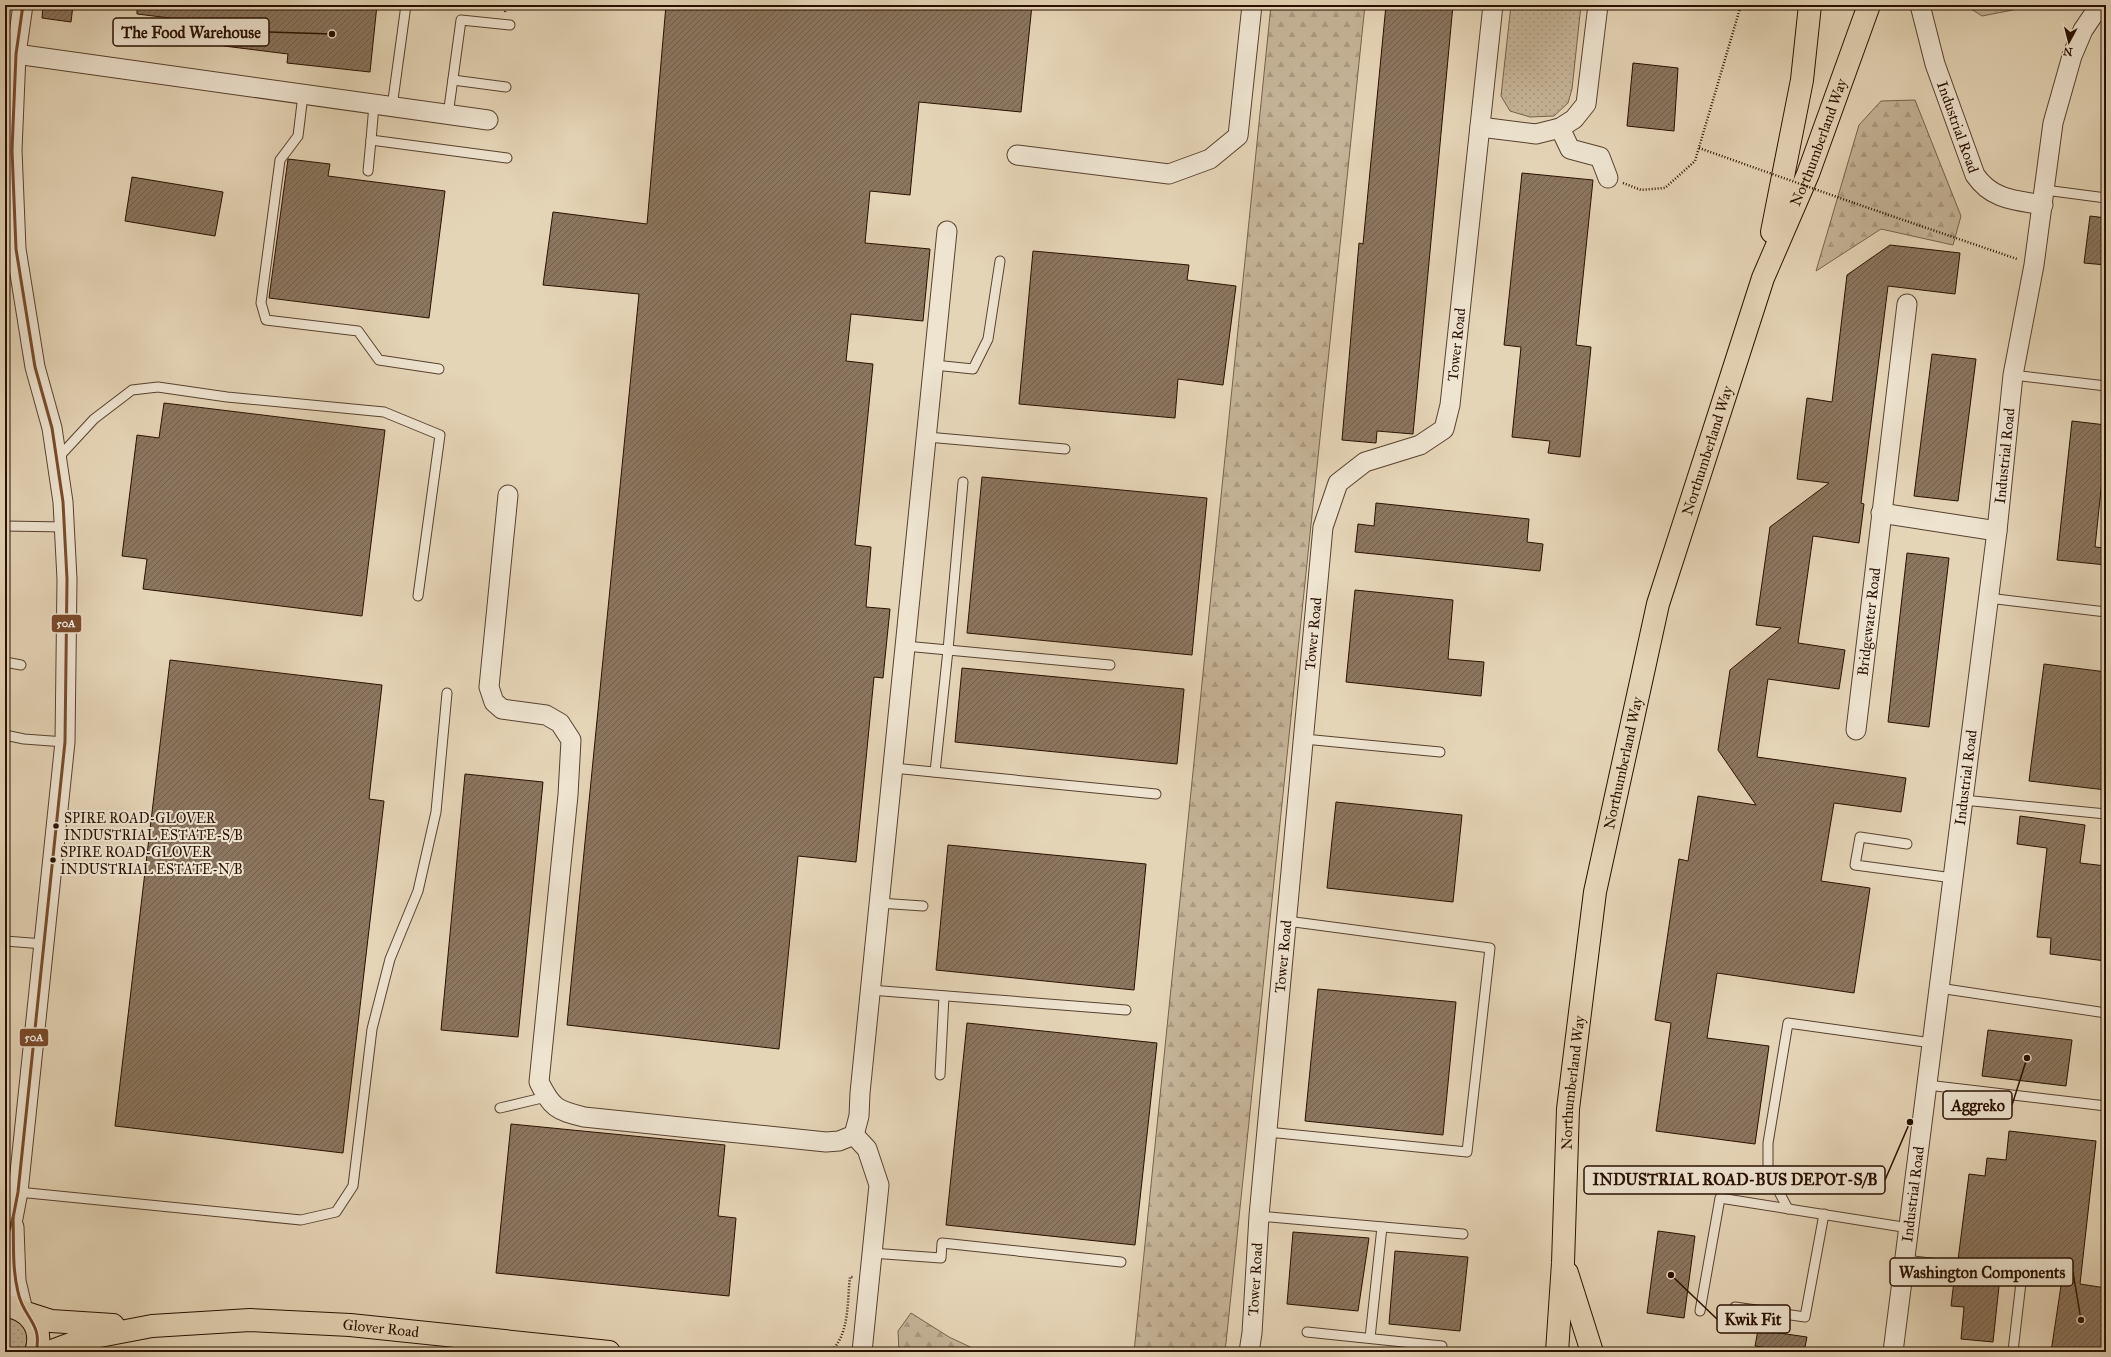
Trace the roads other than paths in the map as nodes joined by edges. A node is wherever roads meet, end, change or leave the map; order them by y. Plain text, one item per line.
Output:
1 (22, 5) edge
2 (406, 5) edge
3 (1252, 5) edge
4 (1493, 5) edge
5 (1598, 5) edge
6 (1810, 5) edge
7 (1869, 5) edge
8 (1920, 5) edge
9 (2100, 5) edge
10 (510, 25) dead end
11 (16, 54) junction
12 (453, 80) junction
13 (506, 87) dead end
14 (303, 94) junction
15 (383, 106) junction
16 (448, 115) junction
17 (488, 120) dead end
18 (1480, 127) junction
19 (1560, 128) junction
20 (371, 140) junction
21 (1017, 155) dead end
22 (507, 158) dead end
23 (368, 171) dead end
24 (1608, 178) road end
25 (2044, 197) junction
26 (2106, 198) edge
27 (947, 231) dead end
28 (11, 250) edge
29 (1000, 261) dead end
30 (1763, 278) junction
31 (1907, 304) dead end
32 (934, 365) junction
33 (439, 369) dead end
34 (2013, 375) junction
35 (2106, 386) edge
36 (927, 437) junction
37 (1065, 449) dead end
38 (56, 460) junction
39 (963, 482) dead end
40 (508, 495) dead end
41 (1881, 513) junction
42 (5, 526) edge
43 (64, 527) junction
44 (1997, 531) junction
45 (418, 596) dead end
46 (1988, 598) junction
47 (2106, 612) edge
48 (905, 646) junction
49 (948, 650) junction
50 (5, 662) edge
51 (22, 665) dead end
52 (1110, 665) dead end
53 (447, 693) dead end
54 (1856, 730) dead end
55 (5, 735) edge
56 (1304, 739) junction
57 (65, 742) junction
58 (1440, 752) dead end
59 (893, 768) junction
60 (935, 772) junction
61 (1156, 794) dead end
62 (1963, 800) junction
63 (2106, 814) edge
64 (1907, 844) dead end
65 (1953, 878) junction
66 (879, 903) junction
67 (923, 906) dead end
68 (1286, 921) junction
69 (5, 941) edge
70 (44, 944) junction
71 (1939, 988) junction
72 (870, 990) junction
73 (944, 996) junction
74 (1126, 1010) dead end
75 (2106, 1013) edge
76 (1932, 1043) junction
77 (940, 1075) dead end
78 (1927, 1085) junction
79 (546, 1097) junction
80 (2106, 1106) edge
81 (500, 1108) dead end
82 (1267, 1132) junction
83 (854, 1135) junction
84 (18, 1192) junction
85 (1788, 1209) junction
86 (1824, 1214) junction
87 (1259, 1216) junction
88 (14, 1218) junction
89 (1382, 1227) junction
90 (1909, 1228) junction
91 (1463, 1234) dead end
92 (5, 1243) edge
93 (871, 1252) junction
94 (1905, 1260) junction
95 (1121, 1262) dead end
96 (1563, 1262) junction
97 (1734, 1307) dead end
98 (18, 1310) edge
99 (1700, 1311) dead end
100 (152, 1326) junction
101 (1307, 1332) dead end
102 (1252, 1333) junction
103 (1370, 1338) junction
104 (1442, 1346) dead end
105 (2013, 1351) dead end
106 (36, 1352) edge
107 (49, 1352) edge
108 (609, 1352) edge
109 (862, 1352) edge
110 (1249, 1352) edge
111 (1261, 1352) edge
112 (1557, 1352) edge
113 (1592, 1352) edge
114 (1893, 1352) edge

1 - 11 street
2 - 15 lane
3 - 21 street
4 - 18 street, Tower Road
5 - 19 street
6 - 30 main road, Northumberland Way
7 - 30 main road, Northumberland Way
8 - 25 street, Industrial Road
9 - 25 street, Industrial Road
10 - 12 lane
11 - 14 street
11 - 28 street
12 - 13 lane
12 - 16 lane
14 - 15 street
14 - 33 lane
15 - 16 street
15 - 20 lane
16 - 17 street
18 - 19 street
18 - 56 street, Tower Road
19 - 24 street
20 - 22 lane
20 - 23 lane
25 - 26 lane
25 - 34 street, Industrial Road
27 - 32 street
28 - 38 street
29 - 32 lane
30 - 96 main road, Northumberland Way
31 - 41 street, Bridgewater Road
32 - 36 street
34 - 35 lane
34 - 44 street, Industrial Road
36 - 37 lane
36 - 48 street
38 - 43 street
38 - 45 lane
39 - 49 lane
40 - 79 street
41 - 44 street
41 - 54 street, Bridgewater Road
42 - 43 lane
43 - 57 street
44 - 46 street, Industrial Road
46 - 47 lane
46 - 62 street, Industrial Road
48 - 49 lane
48 - 59 street
49 - 52 lane
49 - 60 lane
50 - 51 lane
53 - 84 lane
55 - 57 lane
56 - 58 lane
56 - 68 street, Tower Road
57 - 70 street
59 - 60 lane
59 - 66 street
60 - 61 lane
62 - 63 lane
62 - 65 street, Industrial Road
64 - 65 lane
65 - 71 street, Industrial Road
66 - 67 lane
66 - 72 street
68 - 82 street, Tower Road
68 - 82 lane
69 - 70 lane
70 - 84 street
71 - 75 lane
71 - 76 street, Industrial Road
72 - 73 lane
72 - 83 street
73 - 74 lane
73 - 77 lane
76 - 78 street, Industrial Road
76 - 85 lane
78 - 80 lane
78 - 90 street, Industrial Road
79 - 81 lane
79 - 83 street
82 - 87 street, Tower Road
83 - 93 street
84 - 88 street
85 - 86 lane
85 - 99 lane
86 - 90 lane
86 - 97 lane
87 - 89 lane
87 - 102 street, Tower Road
88 - 92 street
88 - 98 street
89 - 91 lane
89 - 103 lane
90 - 94 street, Industrial Road
93 - 95 lane
93 - 109 street
94 - 105 lane
94 - 114 street, Industrial Road
96 - 112 main road, Northumberland Way
96 - 113 main road, Northumberland Way
98 - 100 main road, Glover Road
98 - 106 main road
100 - 107 main road, Glover Road
100 - 108 main road, Glover Road
101 - 103 lane
102 - 110 street, Tower Road
102 - 111 street, Tower Road
103 - 104 lane

